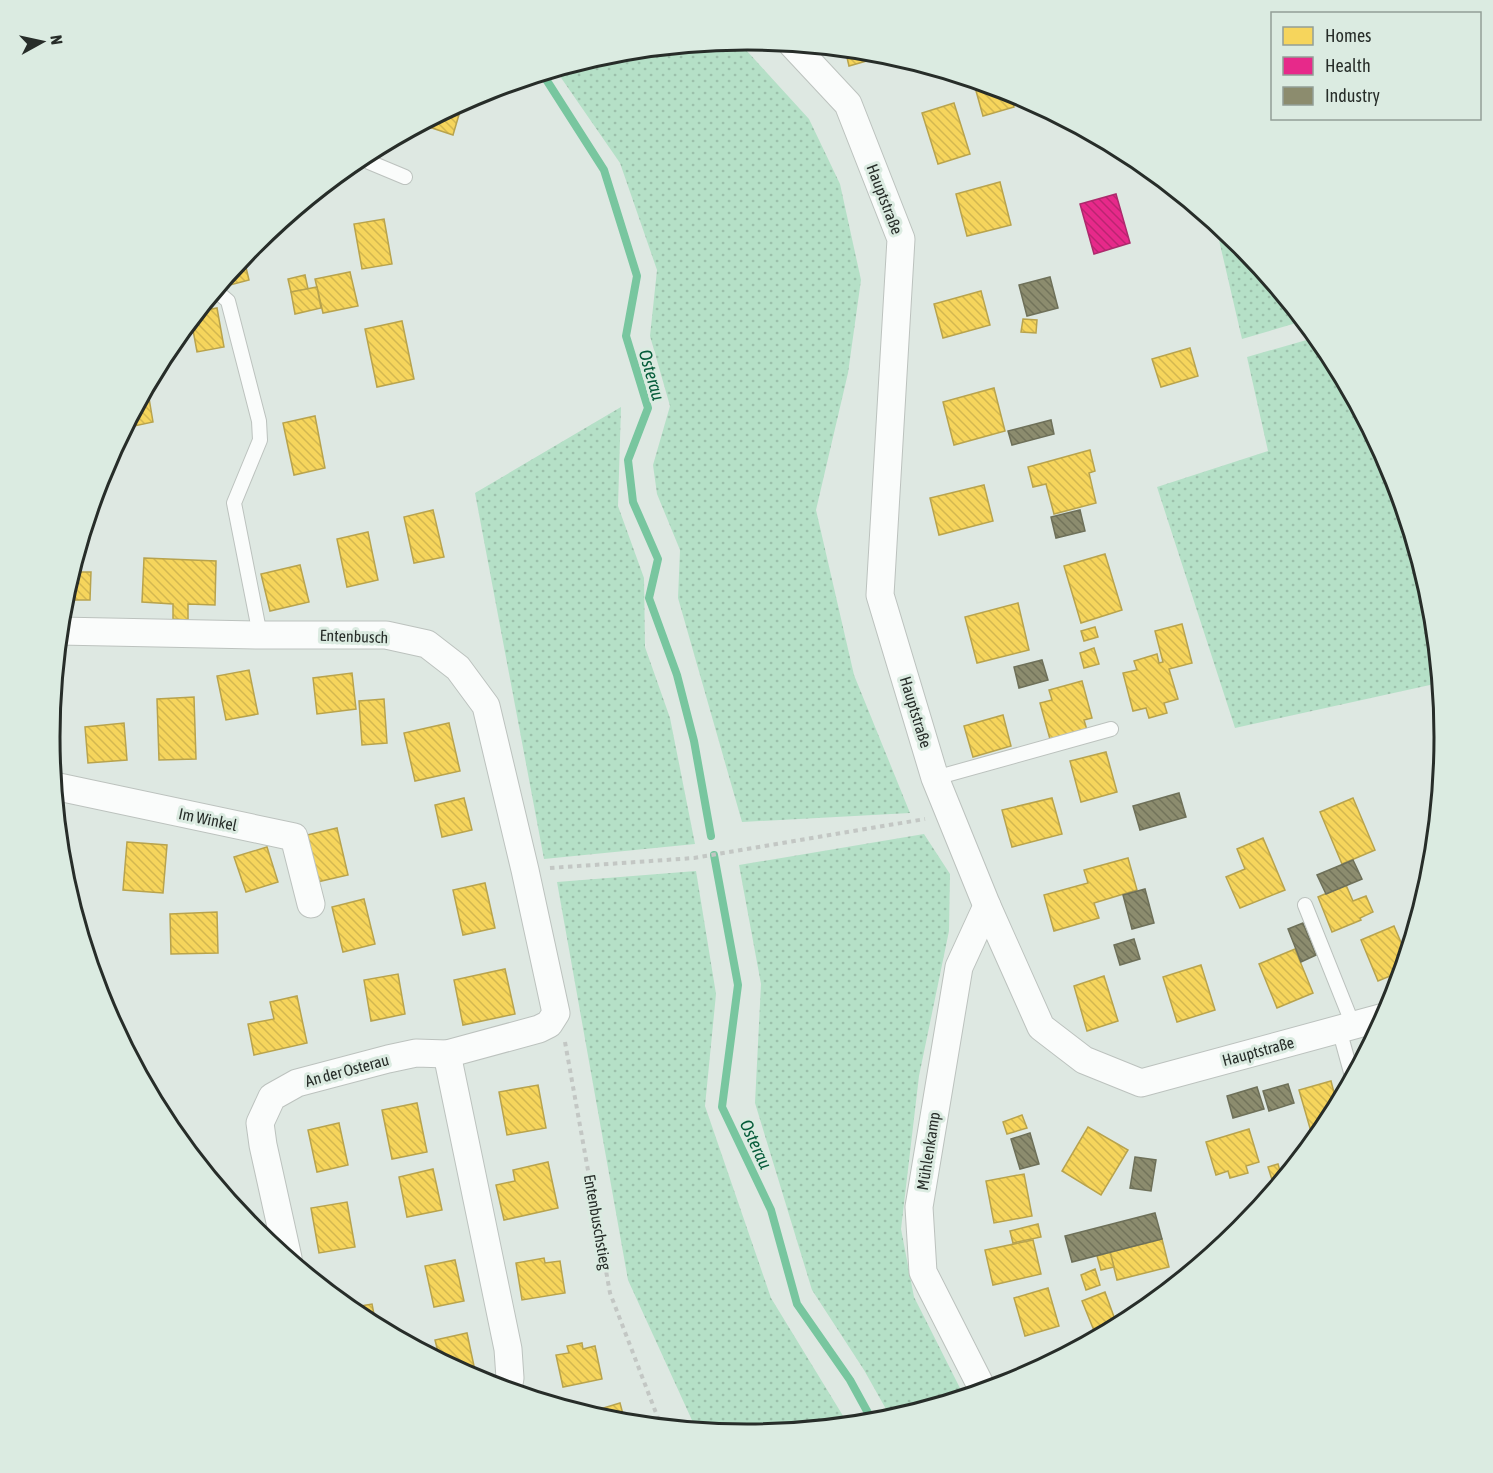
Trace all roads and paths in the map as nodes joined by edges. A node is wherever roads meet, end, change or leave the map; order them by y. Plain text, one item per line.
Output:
1 (799, 52) edge
2 (370, 162) edge
3 (405, 177) dead end
4 (221, 295) edge
5 (68, 631) edge
6 (260, 634) junction
7 (1110, 729) dead end
8 (935, 778) junction
9 (62, 788) edge
10 (930, 818) dead end
11 (525, 870) junction
12 (311, 904) dead end
13 (1305, 905) dead end
14 (987, 906) junction
15 (556, 1013) junction
16 (1372, 1020) edge
17 (1346, 1027) junction
18 (447, 1054) junction
19 (1350, 1063) edge
20 (285, 1244) edge
21 (510, 1381) edge
22 (979, 1382) edge
23 (658, 1418) edge

1 - 8 street, Hauptstraße
2 - 3 lane
4 - 6 lane
5 - 6 street, Entenbusch
6 - 11 street, Entenbusch
7 - 8 lane
8 - 14 street, Hauptstraße
9 - 12 street, Im Winkel
10 - 11 path
11 - 15 street, Entenbusch
13 - 17 lane
14 - 17 street, Hauptstraße
14 - 22 street, Mühlenkamp
15 - 18 street, An der Osterau
15 - 23 path, Entenbuschstieg
16 - 17 street, Hauptstraße
17 - 19 lane
18 - 20 street, An der Osterau
18 - 21 street

